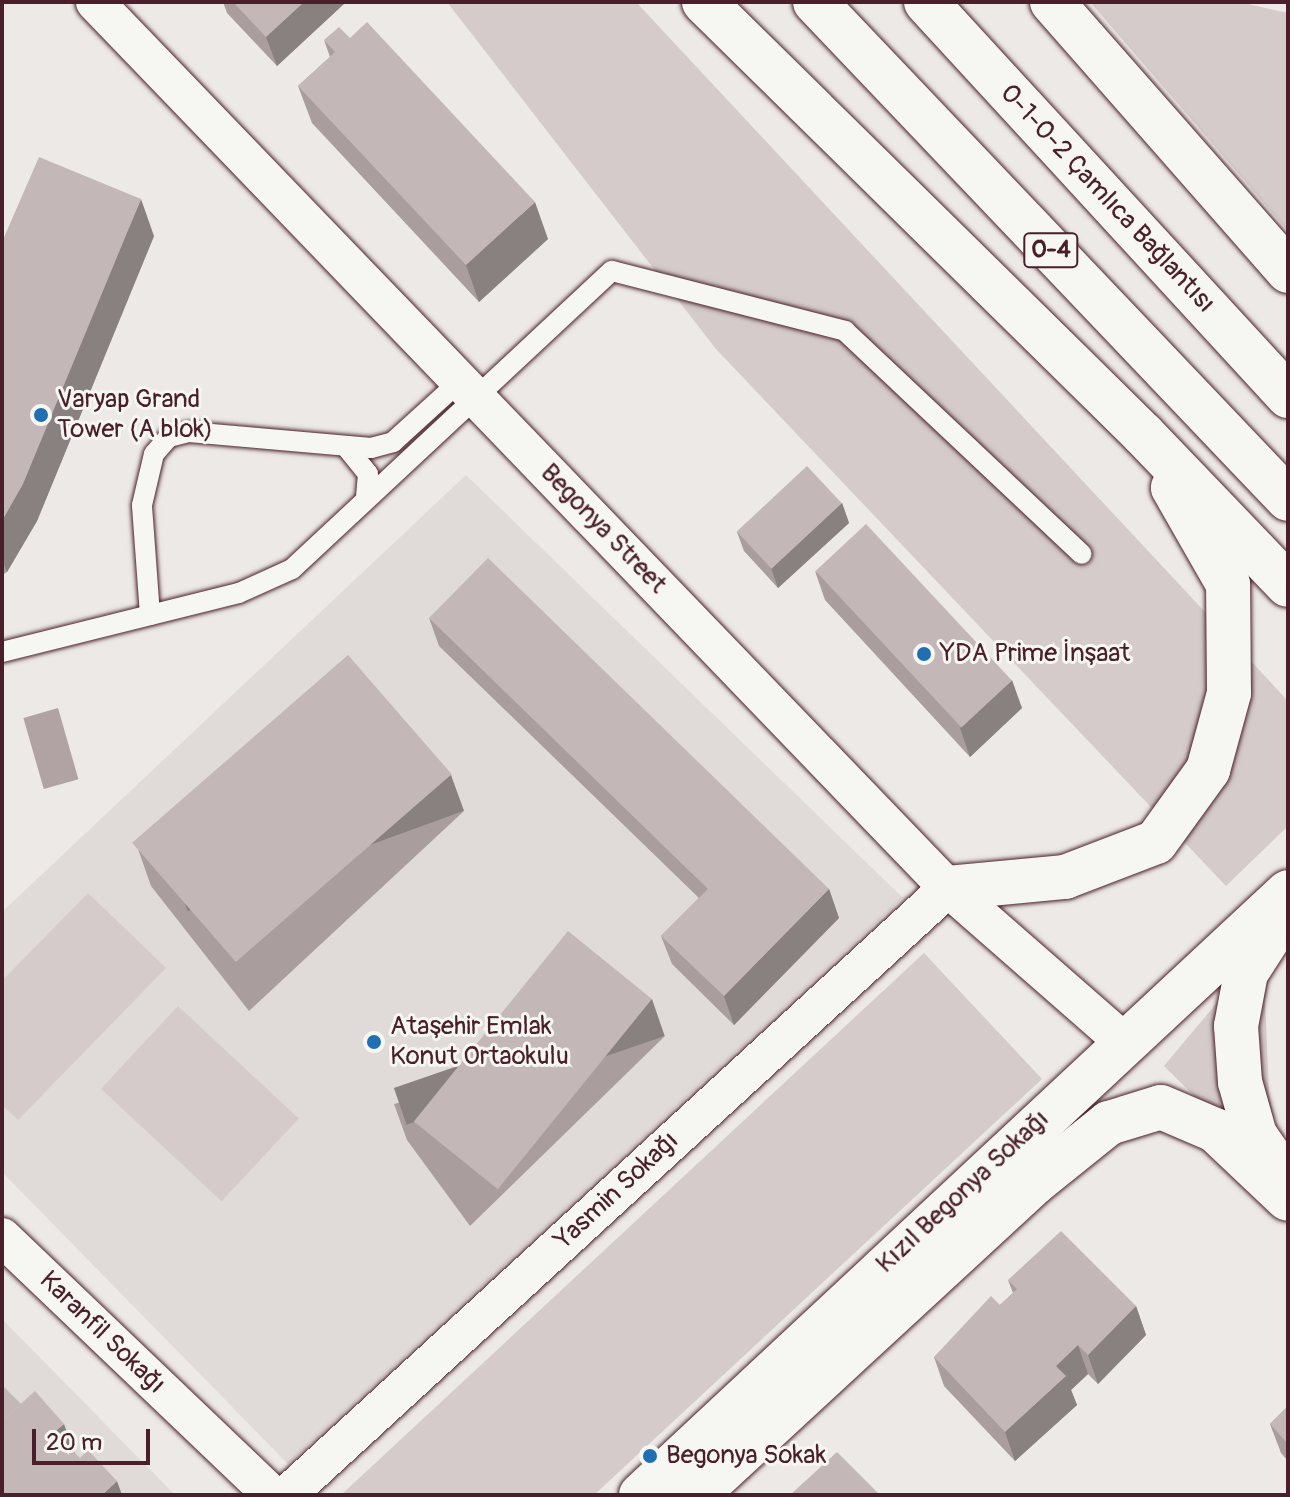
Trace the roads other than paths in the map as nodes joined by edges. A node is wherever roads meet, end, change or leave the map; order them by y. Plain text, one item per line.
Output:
1 (95, 2) edge
2 (704, 2) edge
3 (815, 2) edge
4 (926, 2) edge
5 (1052, 2) edge
6 (1288, 271) edge
7 (468, 389) junction
8 (1288, 396) edge
9 (1143, 434) junction
10 (347, 448) junction
11 (366, 499) junction
12 (1288, 499) edge
13 (1082, 554) dead end
14 (1288, 585) edge
15 (150, 615) junction
16 (2, 652) edge
17 (948, 888) junction
18 (1288, 892) edge
19 (1288, 908) edge
20 (1124, 1042) junction
21 (1288, 1182) edge
22 (1288, 1199) edge
23 (2, 1237) edge
24 (272, 1495) edge
25 (287, 1495) edge
26 (641, 1495) edge
27 (696, 1495) edge

1 - 7 street, Begonya Street
2 - 9 main road
3 - 12 main road, O-4
4 - 8 main road, O-1-O-2 Çamlıca Bağlantısı
5 - 6 main road
7 - 10 lane
7 - 11 lane
7 - 13 lane
7 - 17 street, Begonya Street
9 - 14 main road
9 - 17 main road
10 - 11 lane
10 - 15 lane
11 - 15 lane
15 - 16 lane
17 - 20 street, Begonya Street
17 - 25 street, Yasmin Sokağı
18 - 20 main road, Kızıl Begonya Sokağı
19 - 21 main road
20 - 26 main road, Kızıl Begonya Sokağı
22 - 27 main road, Kızıl Begonya Sokağı
23 - 24 street, Karanfil Sokağı

